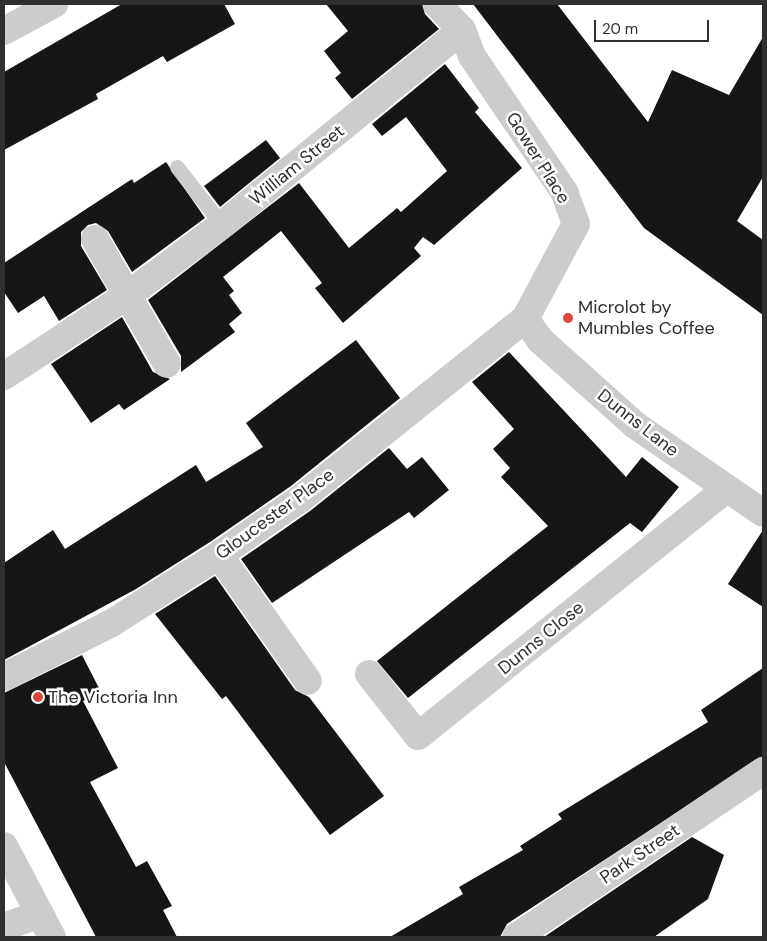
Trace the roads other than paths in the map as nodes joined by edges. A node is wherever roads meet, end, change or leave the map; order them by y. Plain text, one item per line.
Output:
1 (54, 4) edge
2 (437, 4) edge
3 (462, 30) junction
4 (4, 31) edge
5 (177, 167) dead end
6 (222, 226) junction
7 (95, 240) dead end
8 (128, 295) junction
9 (525, 319) junction
10 (167, 364) dead end
11 (4, 376) edge
12 (726, 489) junction
13 (763, 513) edge
14 (219, 555) junction
15 (368, 674) dead end
16 (4, 676) edge
17 (308, 682) dead end
18 (763, 771) edge
19 (4, 846) edge
20 (46, 926) edge
21 (4, 927) edge
22 (516, 937) edge

1 - 4 street
2 - 3 street, Gower Place
3 - 6 street, William Street
3 - 9 street, Gower Place
5 - 6 lane
6 - 8 street, William Street
7 - 8 street
8 - 10 street
8 - 11 street, William Street
9 - 12 street, Dunns Lane
9 - 14 street, Gloucester Place
12 - 13 street, Dunns Lane
12 - 15 street, Dunns Close
14 - 16 street, Gloucester Place
14 - 17 street
18 - 22 street, Park Street
19 - 20 street
20 - 21 street

